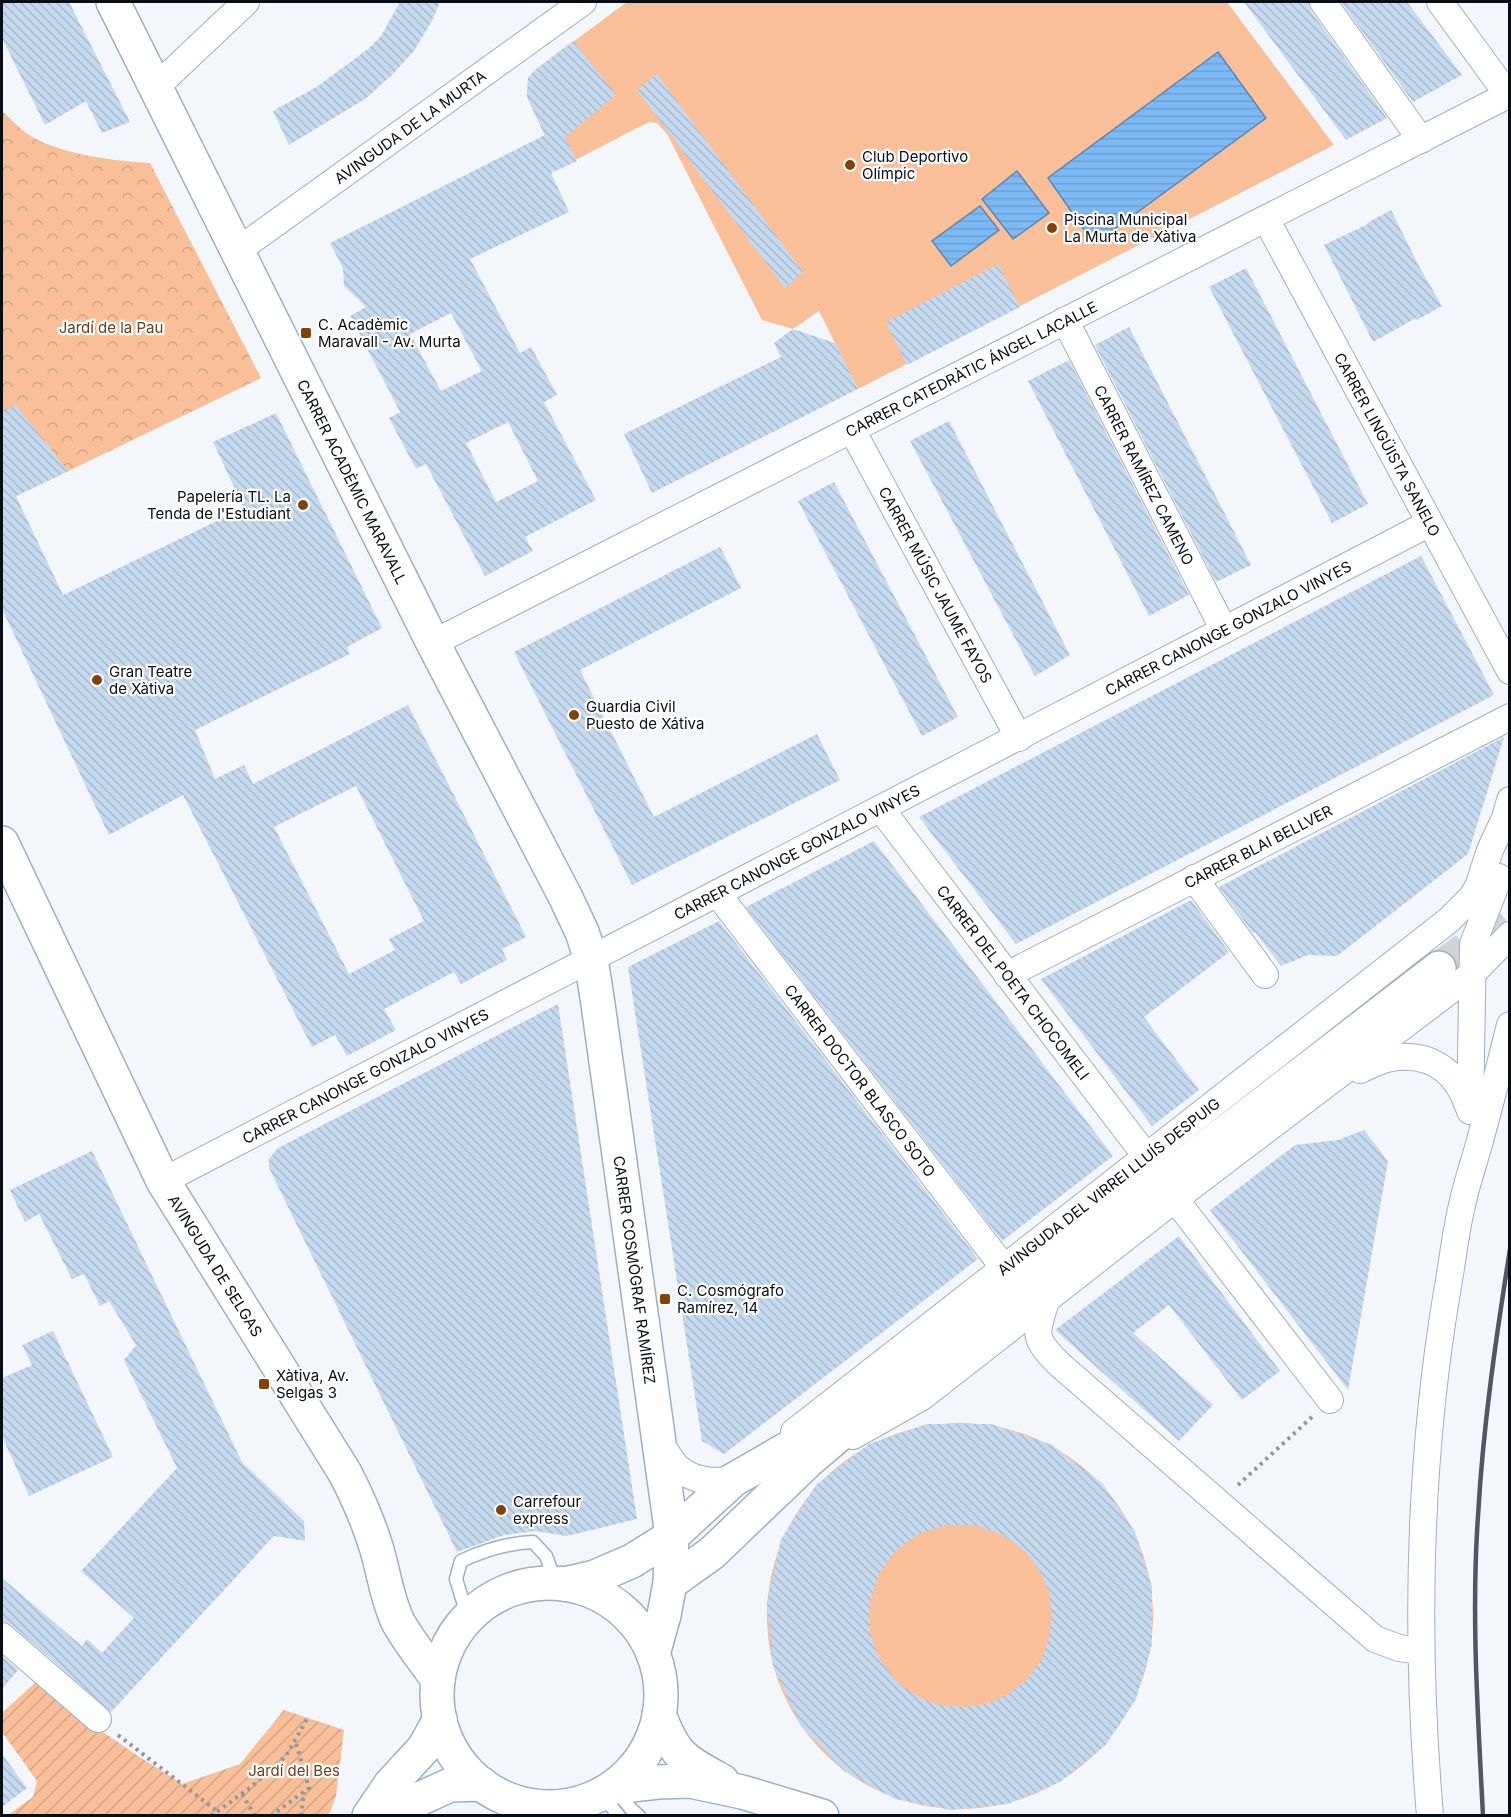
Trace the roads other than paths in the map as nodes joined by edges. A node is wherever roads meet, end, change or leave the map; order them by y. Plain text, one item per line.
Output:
1 (113, 2) edge
2 (246, 2) edge
3 (583, 2) edge
4 (1323, 2) edge
5 (1440, 2) edge
6 (155, 88) junction
7 (1509, 94) edge
8 (1421, 140) junction
9 (1266, 219) junction
10 (237, 251) junction
11 (1065, 320) junction
12 (852, 430) junction
13 (1430, 523) junction
14 (1224, 630) junction
15 (433, 643) junction
16 (1509, 672) edge
17 (1509, 717) edge
18 (1019, 738) junction
19 (881, 809) junction
20 (1507, 809) edge
21 (4, 856) edge
22 (1194, 878) junction
23 (717, 893) junction
24 (1509, 935) edge
25 (591, 959) junction
26 (1439, 968) tunnel mouth
27 (1472, 974) junction
28 (1007, 975) junction
29 (1265, 975) dead end
30 (1509, 1025) edge
31 (1330, 1082) junction
32 (1470, 1111) junction
33 (1146, 1156) junction
34 (163, 1181) junction
35 (1175, 1199) junction
36 (1462, 1201) junction
37 (1004, 1268) junction
38 (1047, 1298) junction
39 (891, 1389) junction
40 (1330, 1400) road end
41 (660, 1443) junction
42 (808, 1461) junction
43 (733, 1480) junction
44 (672, 1536) junction
45 (670, 1582) junction
46 (560, 1583) junction
47 (468, 1618) junction
48 (2, 1636) edge
49 (1421, 1651) junction
50 (653, 1654) junction
51 (438, 1680) junction
52 (660, 1714) junction
53 (98, 1719) road end
54 (440, 1719) junction
55 (482, 1785) junction
56 (742, 1792) junction
57 (598, 1803) edge
58 (532, 1810) edge
59 (369, 1815) edge
60 (393, 1815) edge
61 (639, 1815) edge
62 (822, 1815) edge
63 (1430, 1815) edge

1 - 6 street, CARRER ACADÈMIC MARAVALL
2 - 6 street
3 - 10 street, AVINGUDA DE LA MURTA
4 - 8 street
5 - 7 street
6 - 10 street, CARRER ACADÈMIC MARAVALL
7 - 8 street, CARRER CATEDRÀTIC ÁNGEL LACALLE
8 - 9 street, CARRER CATEDRÀTIC ÁNGEL LACALLE
9 - 11 street, CARRER CATEDRÀTIC ÁNGEL LACALLE
9 - 13 street, CARRER LINGÜISTA SANELO
10 - 15 street, CARRER ACADÈMIC MARAVALL
11 - 12 street, CARRER CATEDRÀTIC ÁNGEL LACALLE
11 - 14 street, CARRER RAMÍREZ CAMENO
12 - 15 street, CARRER CATEDRÀTIC ÁNGEL LACALLE
12 - 18 street, CARRER MÚSIC JAUME FAYOS
13 - 14 street, CARRER CANONGE GONZALO VINYES
13 - 16 street, CARRER LINGÜISTA SANELO
14 - 18 street, CARRER CANONGE GONZALO VINYES
15 - 25 street, CARRER ACADÈMIC MARAVALL
17 - 22 street, CARRER BLAI BELLVER
18 - 19 street, CARRER CANONGE GONZALO VINYES
19 - 23 street, CARRER CANONGE GONZALO VINYES
19 - 28 street, CARRER DEL POETA CHOCOMELI
20 - 27 street
20 - 33 street, AVINGUDA DEL VIRREI LLUÍS DESPUIG
21 - 34 street, AVINGUDA DE SELGAS
22 - 28 street, CARRER BLAI BELLVER
22 - 29 street
23 - 25 street, CARRER CANONGE GONZALO VINYES
23 - 37 street, CARRER DOCTOR BLASCO SOTO
24 - 27 street, AVINGUDA DEL VIRREI LLUÍS DESPUIG
25 - 34 street, CARRER CANONGE GONZALO VINYES
25 - 41 street, CARRER COSMÒGRAF RAMÍREZ
26 - 39 street, AVINGUDA DEL VIRREI LLUÍS DESPUIG
27 - 31 street, AVINGUDA DEL VIRREI LLUÍS DESPUIG
27 - 32 street
28 - 33 street, CARRER DEL POETA CHOCOMELI
30 - 36 street
31 - 32 street
31 - 35 street, AVINGUDA DEL VIRREI LLUÍS DESPUIG
32 - 36 street
33 - 37 street, AVINGUDA DEL VIRREI LLUÍS DESPUIG
34 - 51 street, AVINGUDA DE SELGAS
35 - 38 street, AVINGUDA DEL VIRREI LLUÍS DESPUIG
35 - 40 street
36 - 49 street
37 - 43 street, AVINGUDA DEL VIRREI LLUÍS DESPUIG
38 - 42 street, AVINGUDA DEL VIRREI LLUÍS DESPUIG
38 - 49 street
39 - 42 street, AVINGUDA DEL VIRREI LLUÍS DESPUIG
39 - 43 street, AVINGUDA DEL VIRREI LLUÍS DESPUIG
41 - 43 street
41 - 44 street, CARRER COSMÒGRAF RAMÍREZ
42 - 45 street, AVINGUDA DEL VIRREI LLUÍS DESPUIG
43 - 44 street, AVINGUDA DEL VIRREI LLUÍS DESPUIG
44 - 45 street, CARRER COSMÒGRAF RAMÍREZ
44 - 46 street, AVINGUDA DEL VIRREI LLUÍS DESPUIG
45 - 50 street
46 - 47 street
46 - 47 lane
46 - 50 street
47 - 51 street
48 - 53 street
49 - 63 street
50 - 52 street
51 - 54 street
52 - 56 street
52 - 57 street
54 - 55 street
54 - 59 street
55 - 58 street
55 - 60 street
56 - 57 street
56 - 62 street
57 - 58 street
57 - 61 lane

